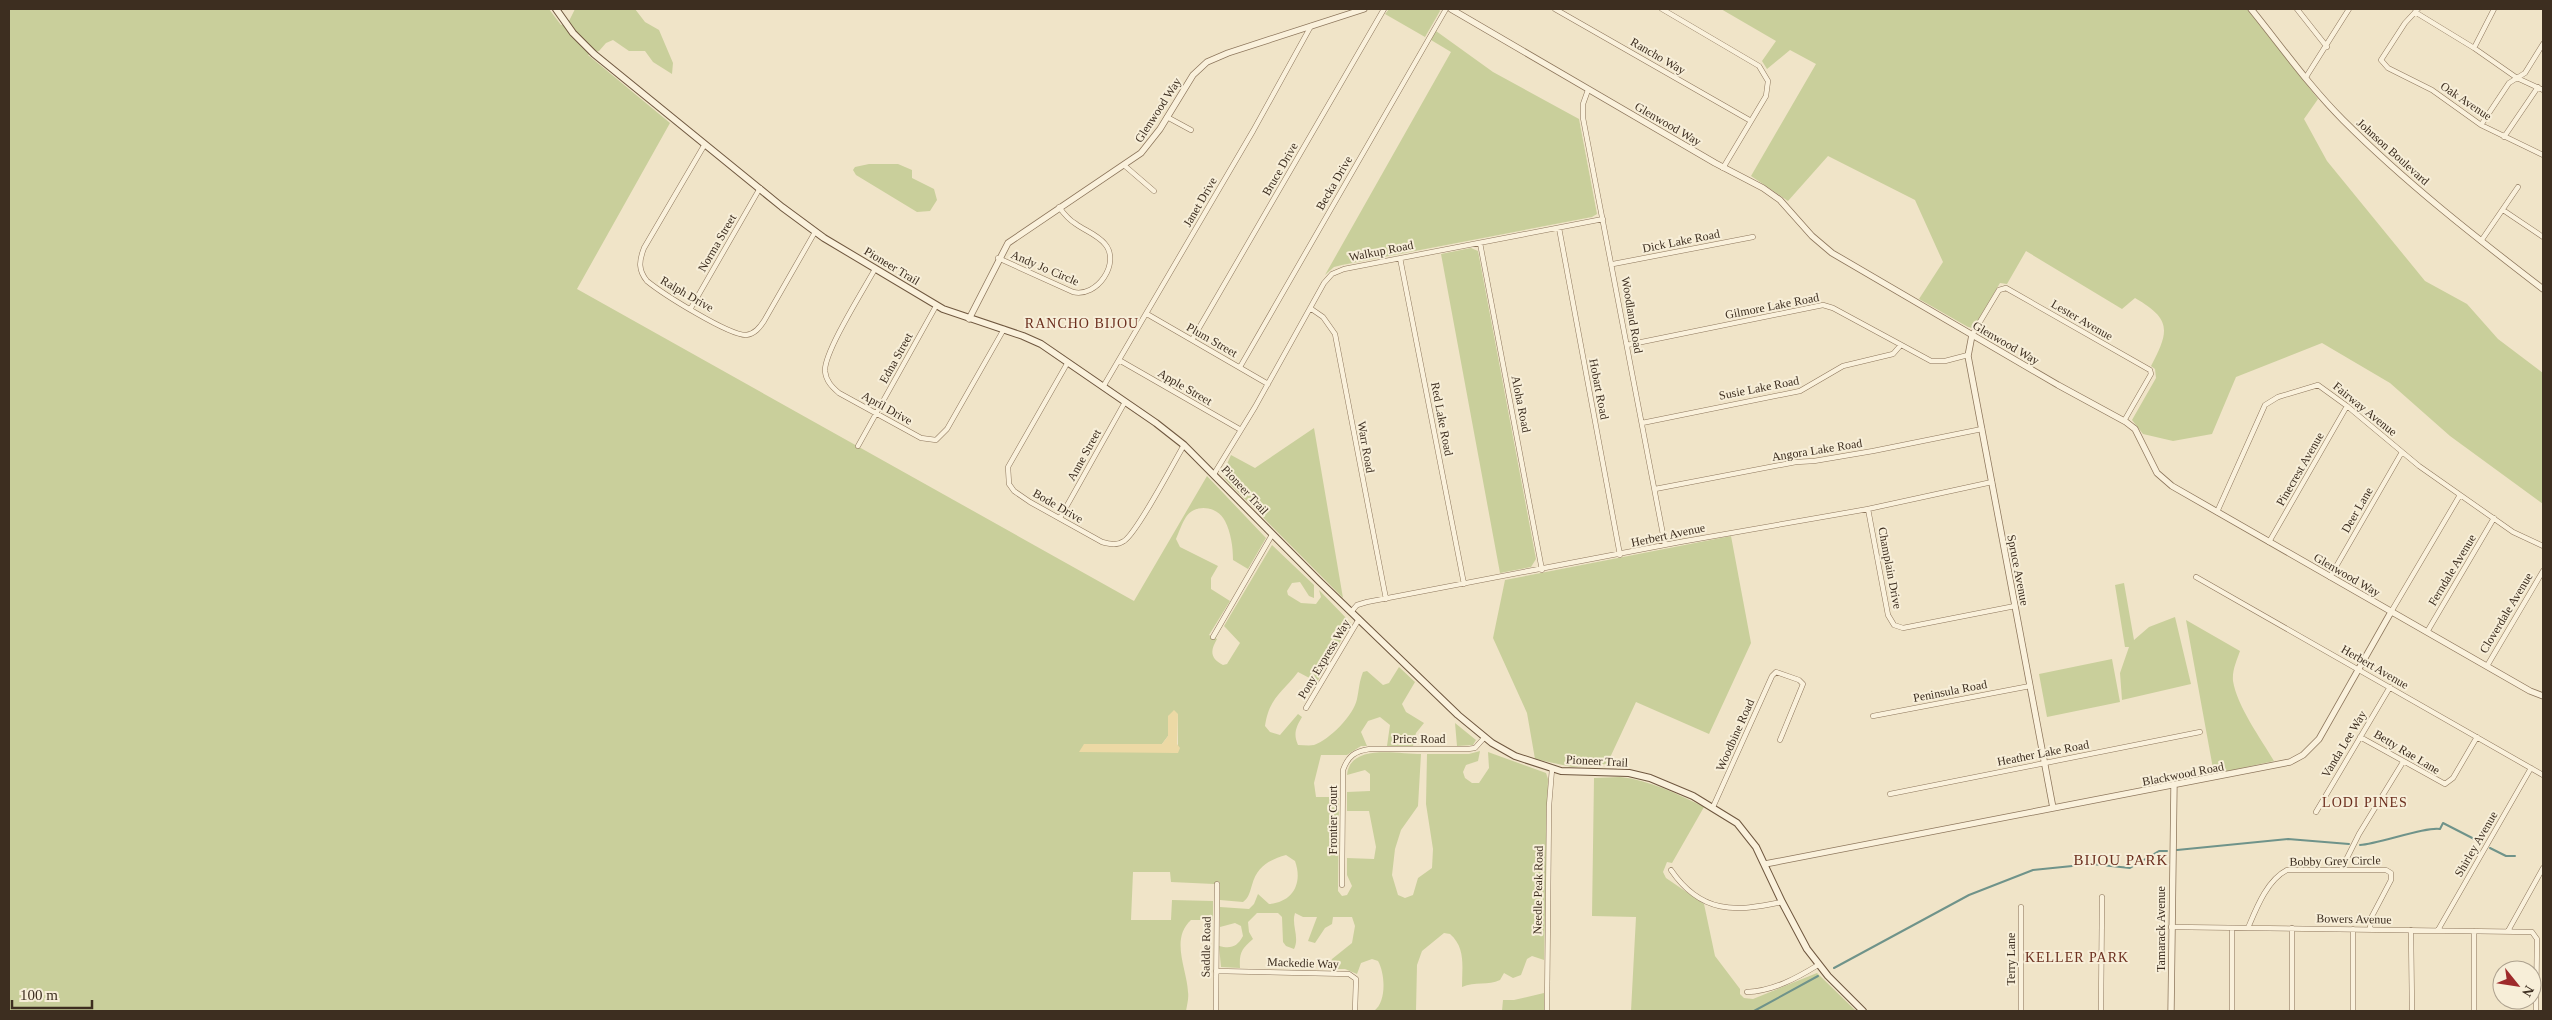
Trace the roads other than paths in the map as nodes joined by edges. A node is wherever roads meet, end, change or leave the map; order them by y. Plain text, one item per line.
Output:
1 (556, 9) edge
2 (1364, 9) edge
3 (1384, 9) edge
4 (1446, 9) edge
5 (1451, 9) edge
6 (1555, 9) edge
7 (1570, 9) edge
8 (1662, 9) edge
9 (2251, 9) edge
10 (2297, 9) edge
11 (2349, 9) edge
12 (2494, 9) edge
13 (2417, 10) edge
14 (1564, 14) junction
15 (1312, 25) junction
16 (2543, 44) edge
17 (2327, 46) junction
18 (2474, 48) junction
19 (2306, 78) junction
20 (2517, 78) junction
21 (2538, 88) junction
22 (1588, 90) junction
23 (2543, 90) edge
24 (1167, 117) junction
25 (1751, 121) junction
26 (2480, 125) junction
27 (1191, 130) dead end
28 (2504, 136) junction
29 (705, 144) junction
30 (2543, 155) edge
31 (1125, 166) junction
32 (1723, 168) junction
33 (2518, 187) dead end
34 (760, 188) junction
35 (1154, 191) dead end
36 (1060, 207) junction
37 (2503, 210) junction
38 (1604, 219) junction
39 (1558, 228) junction
40 (815, 232) junction
41 (2543, 236) edge
42 (1753, 237) dead end
43 (2481, 241) junction
44 (1480, 243) junction
45 (998, 258) junction
46 (1400, 258) junction
47 (1613, 264) junction
48 (875, 270) junction
49 (2543, 289) edge
50 (936, 306) junction
51 (691, 308) junction
52 (1310, 308) junction
53 (1146, 314) junction
54 (968, 319) junction
55 (1004, 329) junction
56 (1972, 335) junction
57 (1192, 340) junction
58 (1627, 345) junction
59 (1900, 346) junction
60 (1968, 354) junction
61 (1119, 360) junction
62 (1068, 362) junction
63 (1240, 367) junction
64 (1268, 384) junction
65 (1102, 387) junction
66 (1125, 402) junction
67 (2347, 406) junction
68 (876, 414) junction
69 (2124, 421) junction
70 (1642, 422) junction
71 (1982, 429) junction
72 (1241, 430) junction
73 (1184, 445) junction
74 (858, 446) dead end
75 (2402, 452) junction
76 (1214, 474) junction
77 (1992, 482) junction
78 (1655, 489) junction
79 (2460, 495) junction
80 (1868, 509) junction
81 (2217, 512) junction
82 (1060, 518) junction
83 (2494, 518) junction
84 (1272, 535) junction
85 (2269, 542) junction
86 (1666, 545) junction
87 (2543, 546) edge
88 (1620, 554) junction
89 (1542, 570) junction
90 (2543, 571) edge
91 (2196, 577) dead end
92 (2330, 577) junction
93 (1464, 584) junction
94 (1386, 599) junction
95 (2015, 606) junction
96 (1351, 612) junction
97 (2391, 612) junction
98 (1359, 619) junction
99 (2426, 632) junction
100 (1212, 637) dead end
101 (2487, 666) junction
102 (2359, 669) junction
103 (2030, 686) junction
104 (2390, 687) junction
105 (2543, 696) edge
106 (1306, 708) dead end
107 (1873, 716) dead end
108 (2200, 732) dead end
109 (2360, 737) junction
110 (2477, 737) junction
111 (1484, 738) junction
112 (1780, 740) dead end
113 (1350, 756) joint
114 (2404, 762) junction
115 (2046, 763) junction
116 (2531, 768) junction
117 (1552, 769) junction
118 (2543, 775) edge
119 (2174, 786) junction
120 (1890, 794) dead end
121 (1713, 807) junction
122 (2053, 808) junction
123 (2316, 812) dead end
124 (1765, 864) junction
125 (2543, 868) edge
126 (1671, 870) dead end
127 (2341, 870) junction
128 (1217, 884) dead end
129 (1342, 885) dead end
130 (2102, 897) dead end
131 (1782, 902) junction
132 (2021, 907) dead end
133 (2171, 927) junction
134 (2232, 928) junction
135 (2248, 928) junction
136 (2292, 928) junction
137 (2353, 929) junction
138 (2370, 929) junction
139 (2411, 930) junction
140 (2438, 930) junction
141 (2474, 931) junction
142 (2508, 931) junction
143 (2535, 960) edge
144 (1818, 965) junction
145 (1216, 971) junction
146 (1747, 992) dead end
147 (1216, 1011) edge
148 (1355, 1011) edge
149 (1547, 1011) edge
150 (1863, 1011) edge
151 (2021, 1011) edge
152 (2101, 1011) edge
153 (2171, 1011) edge
154 (2232, 1011) edge
155 (2292, 1011) edge
156 (2352, 1011) edge
157 (2412, 1011) edge
158 (2474, 1011) edge

1 - 29 main road, Pioneer Trail
2 - 15 street, Glenwood Way
3 - 57 street, Bruce Drive
4 - 63 street, Becka Drive
5 - 22 street, Glenwood Way
6 - 14 street, Rancho Way
7 - 14 street
8 - 25 street
9 - 19 street, Johnson Boulevard
10 - 17 street
11 - 17 street
12 - 18 street
13 - 18 street
13 - 26 street, Oak Avenue
14 - 25 street, Rancho Way
15 - 24 street, Glenwood Way
15 - 53 street, Janet Drive
16 - 20 street
17 - 19 street
18 - 20 street
19 - 43 street, Johnson Boulevard
20 - 21 street
20 - 26 street
21 - 23 street
21 - 28 street
22 - 32 street, Glenwood Way
22 - 38 street, Woodland Road
24 - 27 street
24 - 31 street, Glenwood Way
25 - 32 street
26 - 28 street, Oak Avenue
28 - 30 street, Oak Avenue
29 - 34 main road, Pioneer Trail
29 - 51 street, Ralph Drive
31 - 35 street
31 - 36 street, Glenwood Way
32 - 56 street, Glenwood Way
33 - 37 street
34 - 40 main road, Pioneer Trail
34 - 51 street, Norma Street
36 - 45 street, Glenwood Way
36 - 45 street, Andy Jo Circle
37 - 41 street
37 - 43 street
38 - 39 street, Walkup Road
38 - 47 street, Woodland Road
39 - 44 street, Walkup Road
39 - 88 street, Hobart Road
40 - 48 main road, Pioneer Trail
40 - 51 street, Ralph Drive
42 - 47 street, Dick Lake Road
43 - 49 street, Johnson Boulevard
44 - 46 street, Walkup Road
44 - 89 street, Aloha Road
45 - 54 street, Glenwood Way
46 - 52 street, Walkup Road
46 - 93 street, Red Lake Road
47 - 58 street, Woodland Road
48 - 50 main road, Pioneer Trail
48 - 68 street, April Drive
50 - 54 main road, Pioneer Trail
50 - 68 street, Edna Street
52 - 64 street, Walkup Road
52 - 94 street, Warr Road
53 - 57 street, Plum Street
53 - 61 street, Janet Drive
54 - 55 main road, Pioneer Trail
55 - 62 main road, Pioneer Trail
55 - 68 street, April Drive
56 - 60 street, Spruce Avenue
56 - 69 street, Glenwood Way
56 - 69 street, Lester Avenue
57 - 63 street, Plum Street
58 - 59 street, Gilmore Lake Road
58 - 70 street, Woodland Road
59 - 60 street, Gilmore Lake Road
59 - 70 street, Susie Lake Road
60 - 71 street, Spruce Avenue
61 - 65 street, Janet Drive
61 - 72 street, Apple Street
62 - 65 main road, Pioneer Trail
62 - 82 street, Bode Drive
63 - 64 street, Plum Street
64 - 72 street, Walkup Road
65 - 66 main road, Pioneer Trail
66 - 73 main road, Pioneer Trail
66 - 82 street, Anne Street
67 - 75 street, Fairway Avenue
67 - 81 street, Fairway Avenue
67 - 85 street, Pinecrest Avenue
68 - 74 street, Edna Street
69 - 81 street, Glenwood Way
70 - 78 street, Woodland Road
71 - 77 street, Spruce Avenue
71 - 78 street, Angora Lake Road
72 - 76 street, Walkup Road
73 - 76 main road, Pioneer Trail
73 - 82 street, Bode Drive
75 - 79 street, Fairway Avenue
75 - 92 street, Deer Lane
76 - 84 main road, Pioneer Trail
77 - 80 street, Herbert Avenue
77 - 95 street, Spruce Avenue
78 - 86 street, Woodland Road
79 - 83 street, Fairway Avenue
79 - 97 street, Blackwood Road
80 - 86 street, Herbert Avenue
80 - 95 street, Champlain Drive
81 - 85 street, Glenwood Way
83 - 87 street, Fairway Avenue
83 - 99 street, Ferndale Avenue
84 - 96 main road, Pioneer Trail
84 - 100 street
85 - 92 street, Glenwood Way
86 - 88 street, Herbert Avenue
88 - 89 street, Herbert Avenue
89 - 93 street, Herbert Avenue
90 - 101 street, Cloverdale Avenue
91 - 102 street, Herbert Avenue
92 - 97 street, Glenwood Way
93 - 94 street, Herbert Avenue
94 - 96 street, Herbert Avenue
95 - 103 street, Spruce Avenue
96 - 98 main road, Pioneer Trail
97 - 99 street, Glenwood Way
97 - 102 street, Blackwood Road
98 - 106 street, Pony Express Way
98 - 111 main road, Pioneer Trail
99 - 101 street, Glenwood Way
101 - 105 street, Glenwood Way
102 - 104 street, Herbert Avenue
102 - 119 street, Blackwood Road
103 - 107 street, Peninsula Road
103 - 115 street, Spruce Avenue
104 - 109 street, Vanda Lee Way
104 - 110 street, Herbert Avenue
108 - 115 street, Heather Lake Road
109 - 114 street, Betty Rae Lane
109 - 123 street, Vanda Lee Way
110 - 114 street, Betty Rae Lane
110 - 116 street, Herbert Avenue
111 - 113 street, Price Road
111 - 117 main road, Pioneer Trail
112 - 121 street, Woodbine Road
113 - 129 street, Frontier Court
114 - 127 street
115 - 120 street, Heather Lake Road
115 - 122 street, Spruce Avenue
116 - 118 street, Herbert Avenue
116 - 140 street, Shirley Avenue
117 - 121 main road, Pioneer Trail
117 - 149 street, Needle Peak Road
119 - 122 street, Blackwood Road
119 - 133 street, Tamarack Avenue
121 - 124 main road, Pioneer Trail
122 - 124 street, Blackwood Road
124 - 131 main road, Pioneer Trail
125 - 142 street
126 - 131 street
127 - 135 street, Bobby Grey Circle
127 - 138 street, Bobby Grey Circle
128 - 145 street, Saddle Road
130 - 152 street
131 - 144 main road, Pioneer Trail
132 - 151 street, Terry Lane
133 - 134 street, Bowers Avenue
133 - 153 street, Tamarack Avenue
134 - 135 street, Bowers Avenue
134 - 154 street
135 - 136 street, Bowers Avenue
136 - 137 street, Bowers Avenue
136 - 155 street
137 - 138 street, Bowers Avenue
137 - 156 street
138 - 139 street, Bowers Avenue
139 - 140 street, Bowers Avenue
139 - 157 street
140 - 141 street, Bowers Avenue
141 - 142 street, Bowers Avenue
141 - 158 street
142 - 143 street, Bowers Avenue
144 - 146 street
144 - 150 main road, Pioneer Trail
145 - 147 street, Saddle Road
145 - 148 street, Mackedie Way

